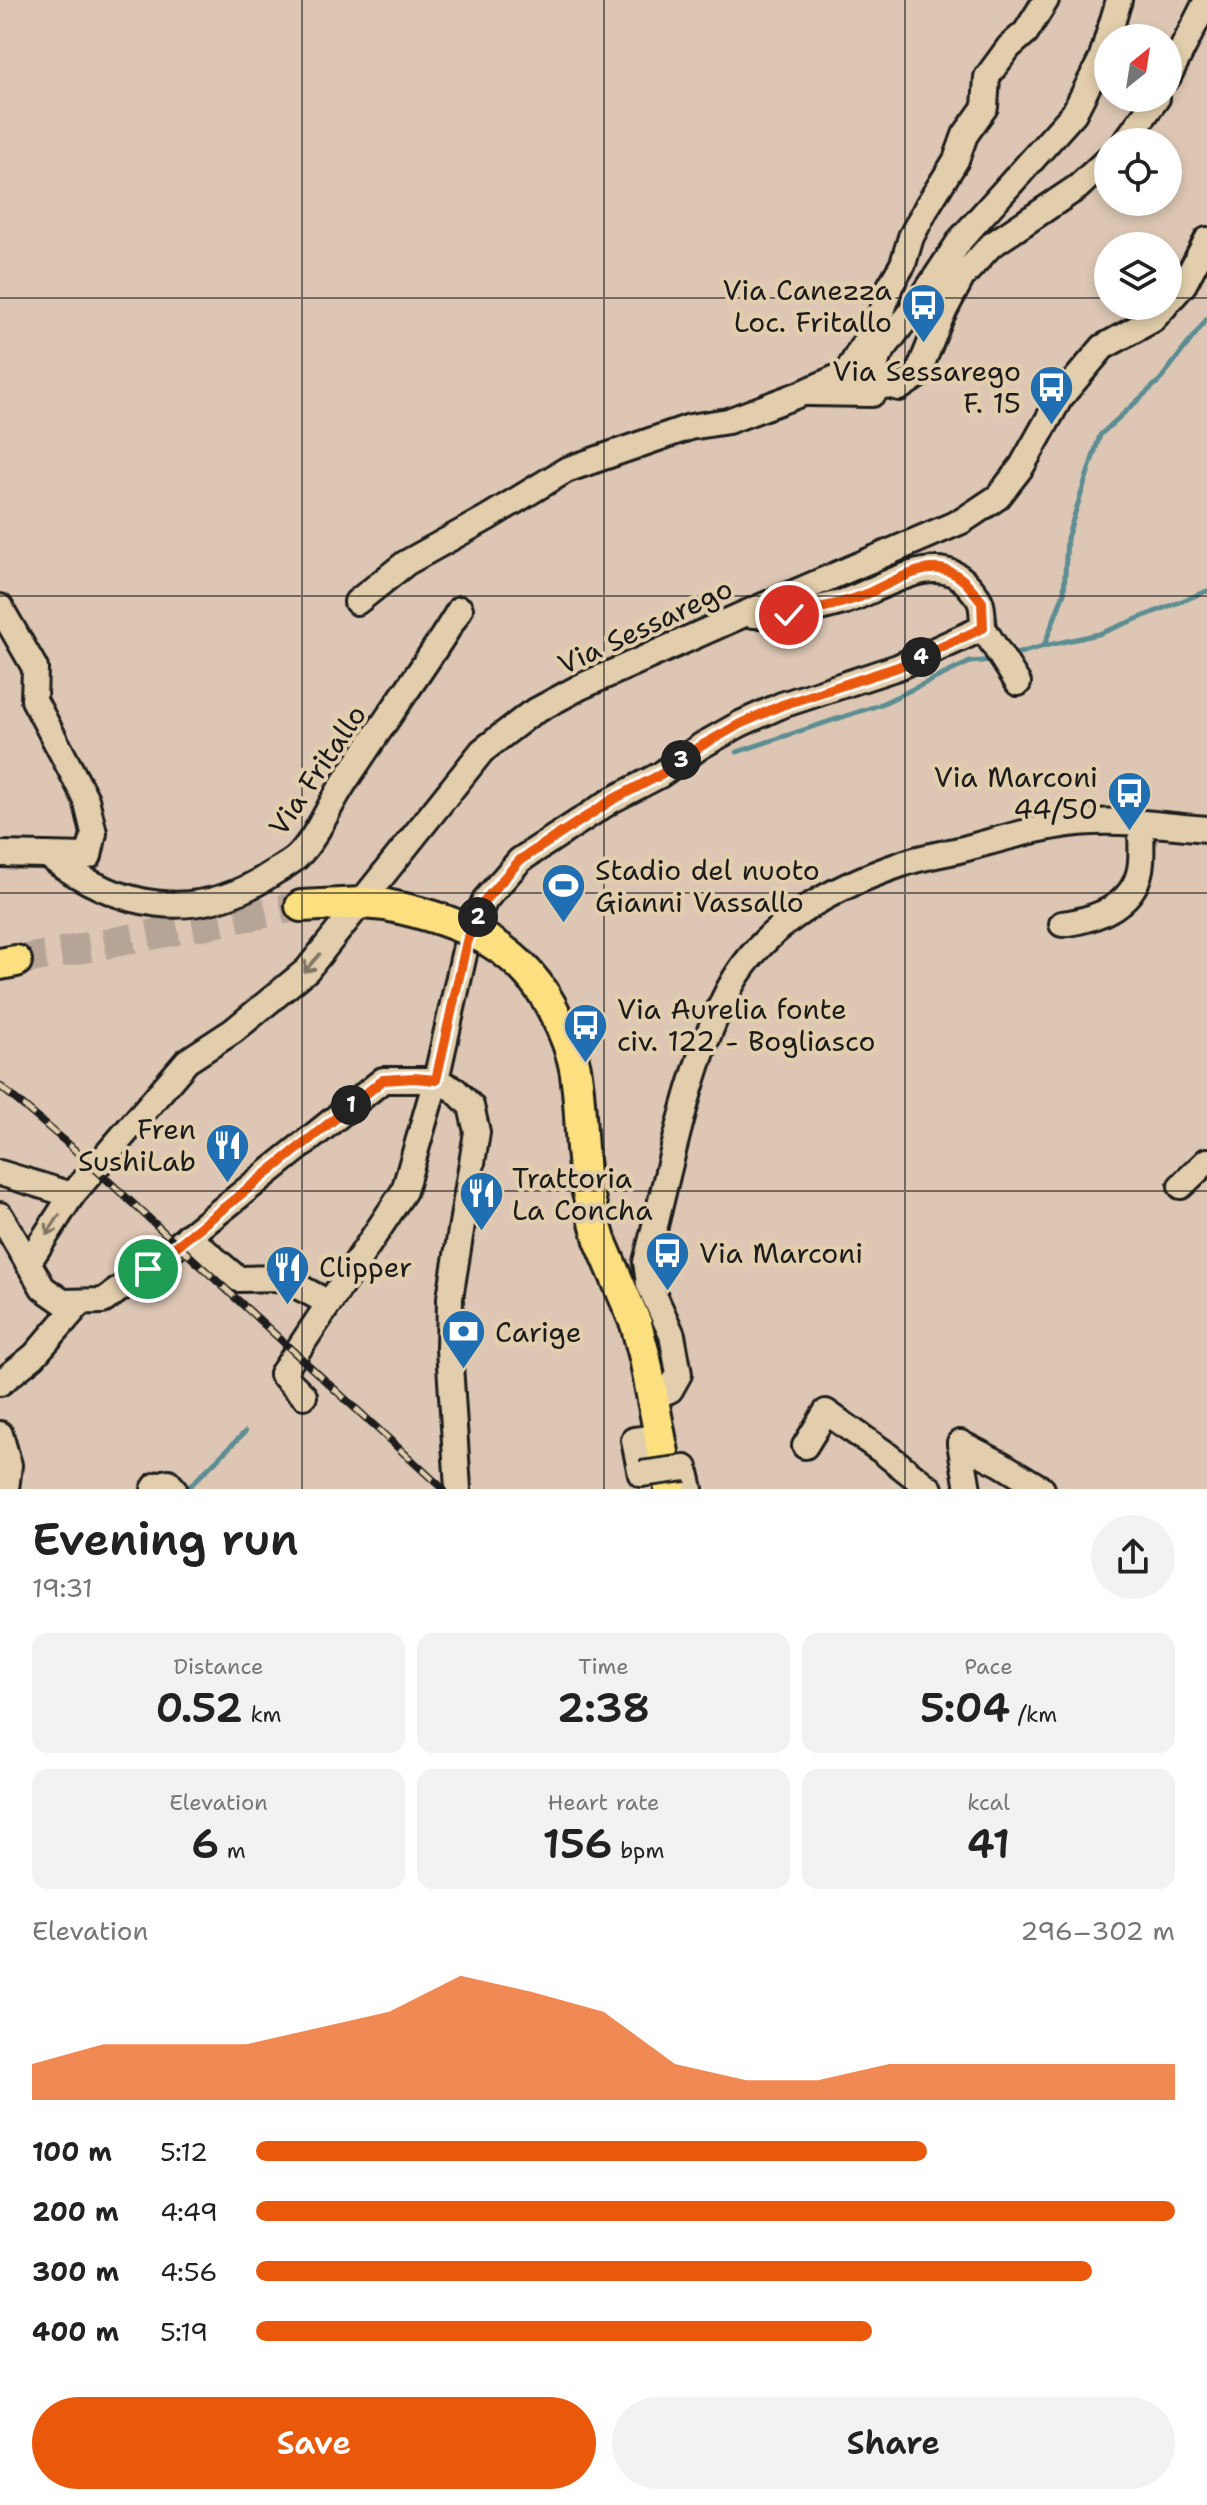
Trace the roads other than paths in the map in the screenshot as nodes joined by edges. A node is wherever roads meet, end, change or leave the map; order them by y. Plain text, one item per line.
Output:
1 (1046, 0) edge
2 (1119, 0) edge
3 (1207, 0) edge
4 (1182, 49) edge
5 (1094, 172) edge
6 (1207, 240) edge
7 (1182, 286) edge
8 (1152, 320) edge
9 (883, 384) junction
10 (803, 393) junction
11 (357, 602) dead end
12 (0, 607) edge
13 (460, 609) dead end
14 (742, 615) junction
15 (1141, 823) junction
16 (1207, 829) edge
17 (0, 854) edge
18 (47, 855) junction
19 (374, 904) junction
20 (301, 906) tunnel mouth
21 (1062, 924) dead end
22 (436, 1080) junction
23 (1207, 1161) edge
24 (0, 1173) edge
25 (1181, 1186) dead end
26 (72, 1195) junction
27 (0, 1215) edge
28 (188, 1236) junction
29 (28, 1263) junction
30 (80, 1303) junction
31 (329, 1303) junction
32 (0, 1383) edge
33 (304, 1396) dead end
34 (653, 1397) junction
35 (0, 1434) edge
36 (660, 1437) junction
37 (805, 1446) dead end
38 (681, 1482) edge
39 (6, 1489) edge
40 (154, 1489) edge
41 (174, 1489) edge
42 (458, 1489) edge
43 (930, 1489) edge
44 (968, 1489) edge
45 (1042, 1489) edge

1 - 10 street
2 - 9 street
3 - 4 street
5 - 9 street
6 - 7 street, Via Sessarego
8 - 14 street, Via Sessarego
9 - 10 street
10 - 11 street
12 - 18 street
13 - 18 street, Via Fritallo
14 - 19 street, Via Sessarego
14 - 22 street
15 - 16 street
15 - 21 street
15 - 34 street
17 - 18 street
19 - 20 main road
19 -> 26 street, Via Sessarego
19 - 34 main road, bridge
22 - 28 street
22 - 31 street
22 - 42 street
23 - 25 street
24 - 26 street
26 -> 29 street, Via Sessarego
27 - 29 street
28 - 30 street
28 - 31 street
29 - 30 street
30 - 32 street
31 - 33 street
34 - 36 main road
35 - 39 street
36 - 38 main road
36 - 38 street, bridge
37 - 43 street
40 - 41 street
44 - 45 street

